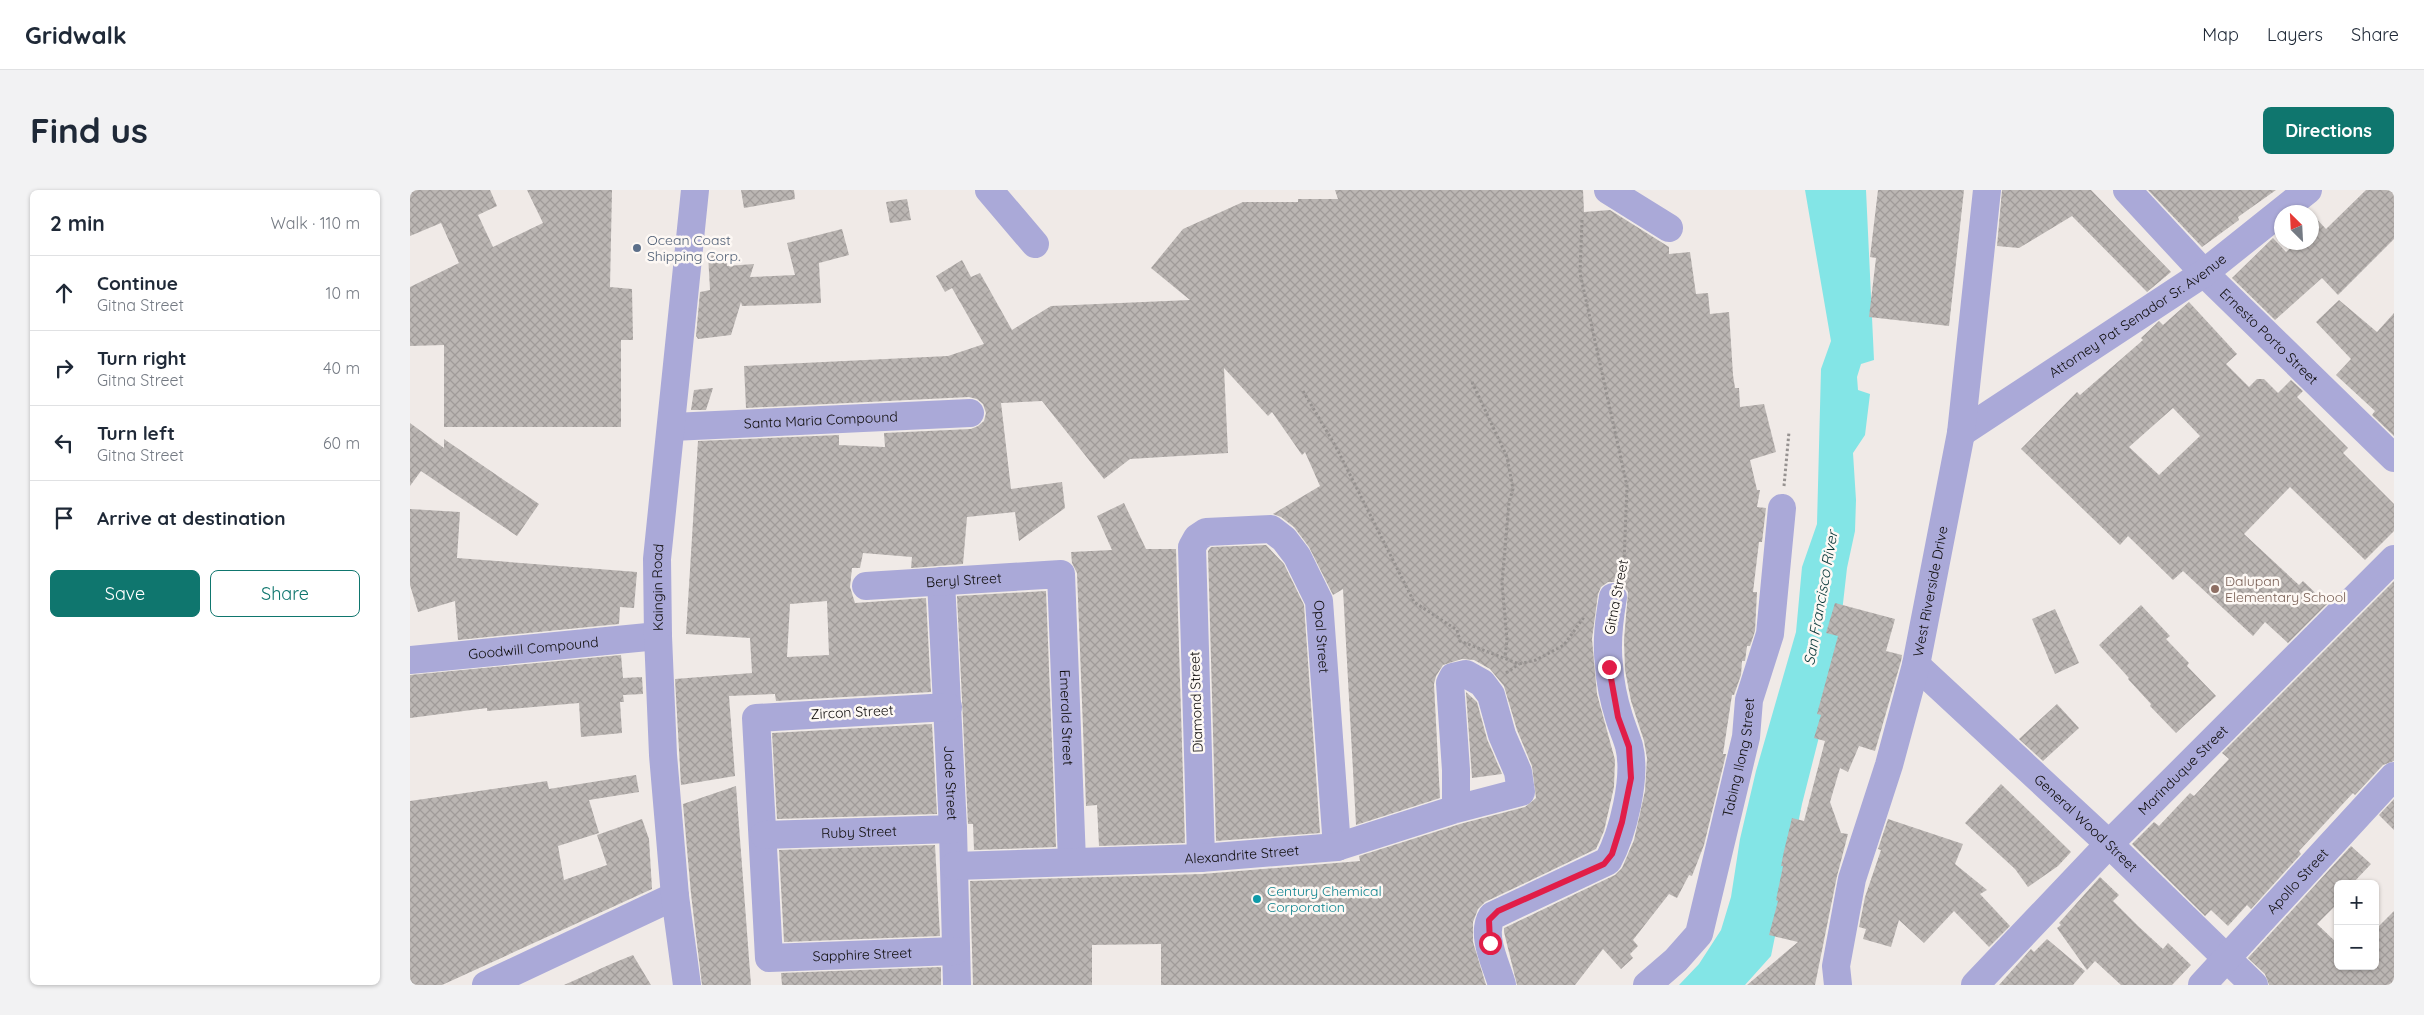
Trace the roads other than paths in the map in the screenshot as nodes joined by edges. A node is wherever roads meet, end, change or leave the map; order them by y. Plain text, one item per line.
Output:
1 (695, 190) edge
2 (989, 190) edge
3 (1608, 190) edge
4 (1987, 190) edge
5 (2127, 190) edge
6 (2308, 190) edge
7 (1669, 228) dead end
8 (1034, 244) dead end
9 (2204, 273) junction
10 (970, 413) dead end
11 (672, 427) junction
12 (1961, 434) junction
13 (2394, 458) edge
14 (1782, 508) road end
15 (1192, 547) joint
16 (2394, 560) edge
17 (1061, 574) joint
18 (941, 582) junction
19 (866, 586) dead end
20 (1613, 597) road end
21 (658, 636) junction
22 (410, 660) edge
23 (1916, 665) junction
24 (948, 707) junction
25 (2394, 776) edge
26 (1456, 809) junction
27 (954, 829) junction
28 (764, 835) junction
29 (2109, 844) junction
30 (1337, 847) junction
31 (1201, 858) junction
32 (1072, 861) junction
33 (954, 866) junction
34 (675, 896) junction
35 (955, 952) junction
36 (2226, 959) junction
37 (486, 985) edge
38 (687, 985) edge
39 (957, 985) edge
40 (1502, 985) edge
41 (1647, 985) edge
42 (1838, 985) edge
43 (1975, 985) edge
44 (2202, 985) edge
45 (2254, 985) edge

1 - 11 street, Kaingin Road
2 - 8 street
3 - 7 street
4 - 12 street, West Riverside Drive
5 - 9 street, Ernesto Porto Street
6 - 9 street, Attorney Pat Senador Sr. Avenue
9 - 12 street, Attorney Pat Senador Sr. Avenue
9 - 13 street, Ernesto Porto Street
10 - 11 street, Santa Maria Compound
11 - 21 street, Kaingin Road
12 - 23 street, West Riverside Drive
14 - 41 street, Tabing Ilong Street
15 - 30 street, Opal Street
15 - 31 street, Diamond Street
16 - 29 street, Marinduque Street
17 - 18 street, Beryl Street
17 - 32 street, Emerald Street
18 - 19 street, Beryl Street
18 - 24 street, Jade Street
20 - 40 street, Gitna Street
21 - 22 street, Goodwill Compound
21 - 34 street, Kaingin Road
23 - 29 street, General Wood Street
23 - 42 street, West Riverside Drive
24 - 27 street, Jade Street
24 - 28 street, Zircon Street
25 - 36 street, Apollo Street
26 - 26 street, Alexandrite Street
26 - 30 street, Alexandrite Street
27 - 28 street, Ruby Street
27 - 33 street, Jade Street
28 - 35 street, Sapphire Street
29 - 36 street, General Wood Street
29 - 43 street, Marinduque Street
30 - 31 street, Alexandrite Street
31 - 32 street, Alexandrite Street
32 - 33 street, Alexandrite Street
33 - 35 street, Jade Street
34 - 37 street
34 - 38 street, Kaingin Road
35 - 39 street, Jade Street
36 - 44 street, Apollo Street
36 - 45 street, General Wood Street

